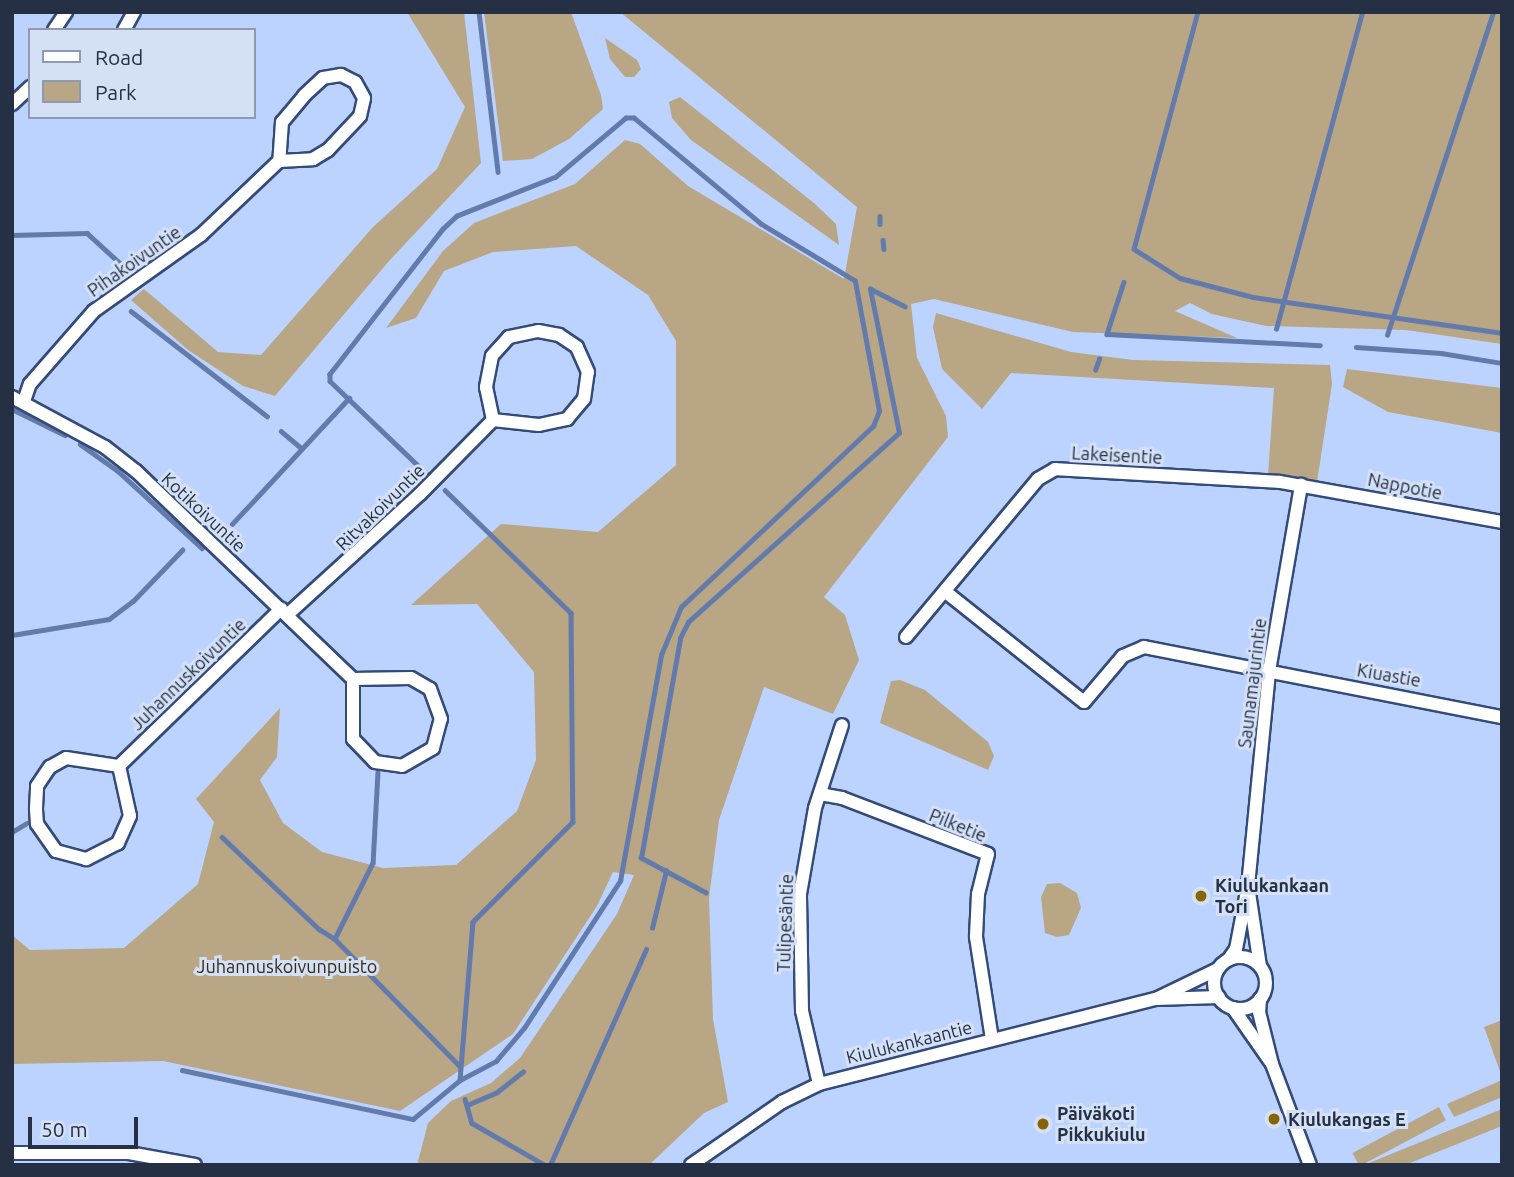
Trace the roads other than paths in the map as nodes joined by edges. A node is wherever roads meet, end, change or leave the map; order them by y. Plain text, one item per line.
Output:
1 (66, 12) edge
2 (134, 12) edge
3 (55, 28) edge
4 (125, 28) edge
5 (28, 89) edge
6 (12, 104) edge
7 (279, 161) junction
8 (18, 399) edge
9 (493, 419) junction
10 (1301, 485) junction
11 (1502, 522) edge
12 (947, 593) junction
13 (284, 612) junction
14 (906, 637) dead end
15 (1269, 671) junction
16 (353, 679) junction
17 (1502, 718) edge
18 (842, 725) dead end
19 (119, 766) junction
20 (820, 794) junction
21 (1248, 887) junction
22 (1229, 959) junction
23 (1260, 966) junction
24 (1218, 969) junction
25 (1219, 997) junction
26 (1156, 999) junction
27 (1260, 999) junction
28 (1233, 1007) junction
29 (992, 1039) junction
30 (1272, 1064) junction
31 (818, 1084) junction
32 (1308, 1151) junction
33 (12, 1153) edge
34 (195, 1165) edge
35 (691, 1165) edge
36 (1310, 1165) edge
37 (1318, 1165) edge

1 - 3 street
2 - 4 street
5 - 6 street
7 - 7 street
7 - 8 street, Pihakoivuntie
8 - 13 street, Kotikoivuntie
9 - 9 street
9 - 13 street, Ritvakoivuntie
10 - 11 street, Nappotie
10 - 12 street, Lakeisentie
10 - 15 street, Saunamajurintie
12 - 14 street, Lakeisentie
12 - 15 street, Kiuastie
13 - 16 street, Kotikoivuntie
13 - 19 street, Juhannuskoivuntie
15 - 17 street, Kiuastie
15 - 21 street, Saunamajurintie
16 - 16 street
18 - 20 street, Tulipesäntie
19 - 19 street
20 - 29 street, Pilketie
20 - 31 street, Tulipesäntie
21 - 22 street, Saunamajurintie
21 - 23 street, Saunamajurintie
22 - 23 street
22 - 24 street
23 - 27 street
24 - 25 street
24 - 26 street, Kiulukankaantie
25 - 26 street, Kiulukankaantie
25 - 28 street
26 - 29 street, Kiulukankaantie
27 - 28 street
27 - 30 street
28 - 30 street
29 - 31 street, Kiulukankaantie
30 - 32 street
31 - 35 street, Kiulukankaantie
32 - 36 street
32 - 37 street
33 - 34 street

